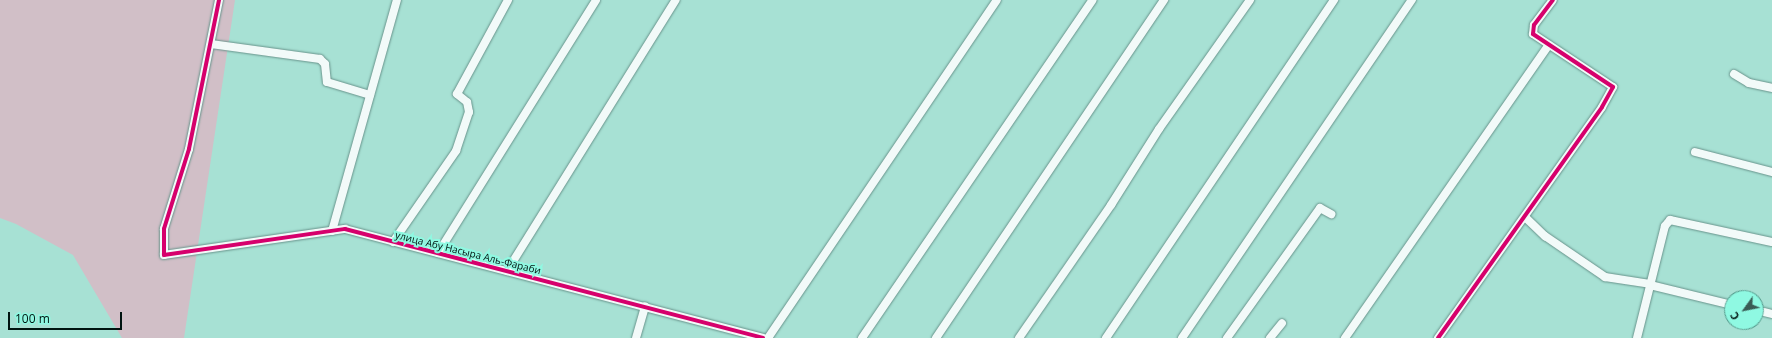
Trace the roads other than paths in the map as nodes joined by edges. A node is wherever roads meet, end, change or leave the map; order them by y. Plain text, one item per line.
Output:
1 (219, 0) edge
2 (397, 0) edge
3 (508, 0) edge
4 (596, 0) edge
5 (676, 0) edge
6 (997, 0) edge
7 (1092, 0) edge
8 (1164, 0) edge
9 (1250, 0) edge
10 (1334, 0) edge
11 (1412, 0) edge
12 (1553, 0) edge
13 (210, 44) junction
14 (1549, 45) junction
15 (1734, 74) dead end
16 (1772, 88) edge
17 (370, 95) junction
18 (1695, 152) dead end
19 (1772, 172) edge
20 (1331, 214) dead end
21 (1525, 217) junction
22 (332, 231) junction
23 (393, 242) junction
24 (1772, 242) edge
25 (438, 253) junction
26 (508, 271) junction
27 (1651, 285) junction
28 (1724, 303) edge
29 (645, 306) junction
30 (1282, 323) dead end
31 (734, 334) edge
32 (636, 338) edge
33 (763, 338) edge
34 (768, 338) edge
35 (862, 338) edge
36 (936, 338) edge
37 (1019, 338) edge
38 (1106, 338) edge
39 (1182, 338) edge
40 (1227, 338) edge
41 (1270, 338) edge
42 (1345, 338) edge
43 (1438, 338) edge
44 (1637, 338) edge

1 - 13 street
2 - 17 street
3 - 23 street
4 - 25 street
5 - 26 street
6 - 34 street
7 - 35 street
8 - 36 street
9 - 37 street
10 - 38 street
11 - 39 street
12 - 14 street
13 - 17 street
13 - 22 street, улица Абу Насыра Аль-Фараби
14 - 21 street
14 - 42 street
15 - 16 street
17 - 22 street
18 - 19 street
20 - 40 street
21 - 27 street
21 - 43 street
22 - 23 street, улица Абу Насыра Аль-Фараби
23 - 25 street, улица Абу Насыра Аль-Фараби
24 - 27 street
25 - 26 street, улица Абу Насыра Аль-Фараби
26 - 29 street, улица Абу Насыра Аль-Фараби
27 - 28 street
27 - 44 street
29 - 31 street, улица Абу Насыра Аль-Фараби
29 - 32 street
30 - 41 street
31 - 33 street, улица Абу Насыра Аль-Фараби

